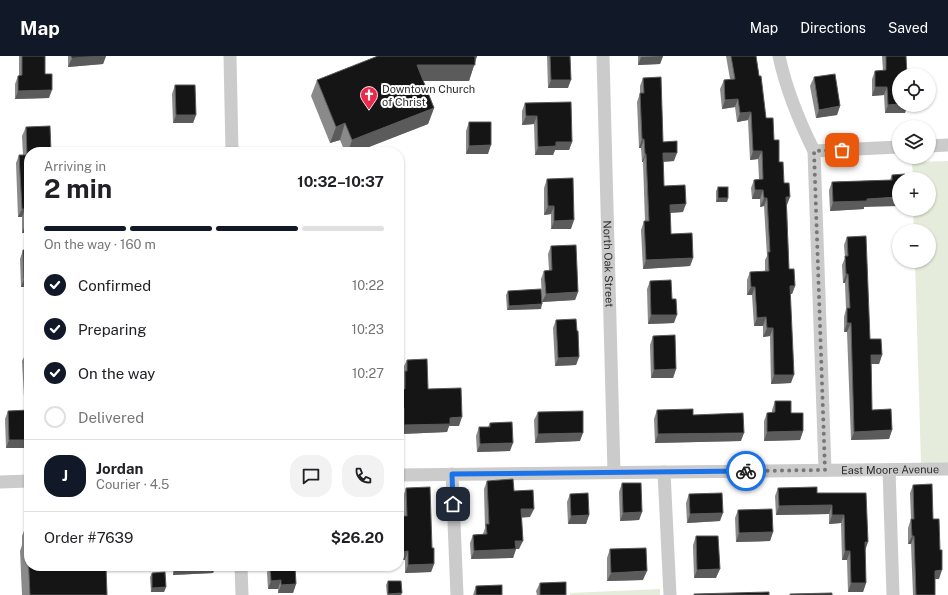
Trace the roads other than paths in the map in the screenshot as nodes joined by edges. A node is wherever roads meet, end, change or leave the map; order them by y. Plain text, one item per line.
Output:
1 (230, 56) edge
2 (603, 56) edge
3 (779, 56) edge
4 (948, 145) edge
5 (936, 146) edge
6 (232, 147) edge
7 (892, 147) edge
8 (814, 151) junction
9 (948, 469) edge
10 (825, 470) junction
11 (889, 470) junction
12 (614, 472) junction
13 (664, 472) junction
14 (452, 474) junction
15 (404, 475) edge
16 (24, 481) edge
17 (0, 482) edge
18 (241, 571) edge
19 (242, 595) edge
20 (457, 595) edge
21 (670, 595) edge
22 (894, 595) edge

1 - 6 street
2 - 12 street, North Oak Street
3 - 8 street
4 - 5 street
7 - 8 street
8 - 10 street
9 - 11 street, East Moore Avenue
10 - 11 street, East Moore Avenue
10 - 13 street, East Moore Avenue
11 - 22 street
12 - 13 street, East Moore Avenue
12 - 14 street, East Moore Avenue
13 - 21 street
14 - 15 street, East Moore Avenue
14 - 20 street
16 - 17 street
18 - 19 street

